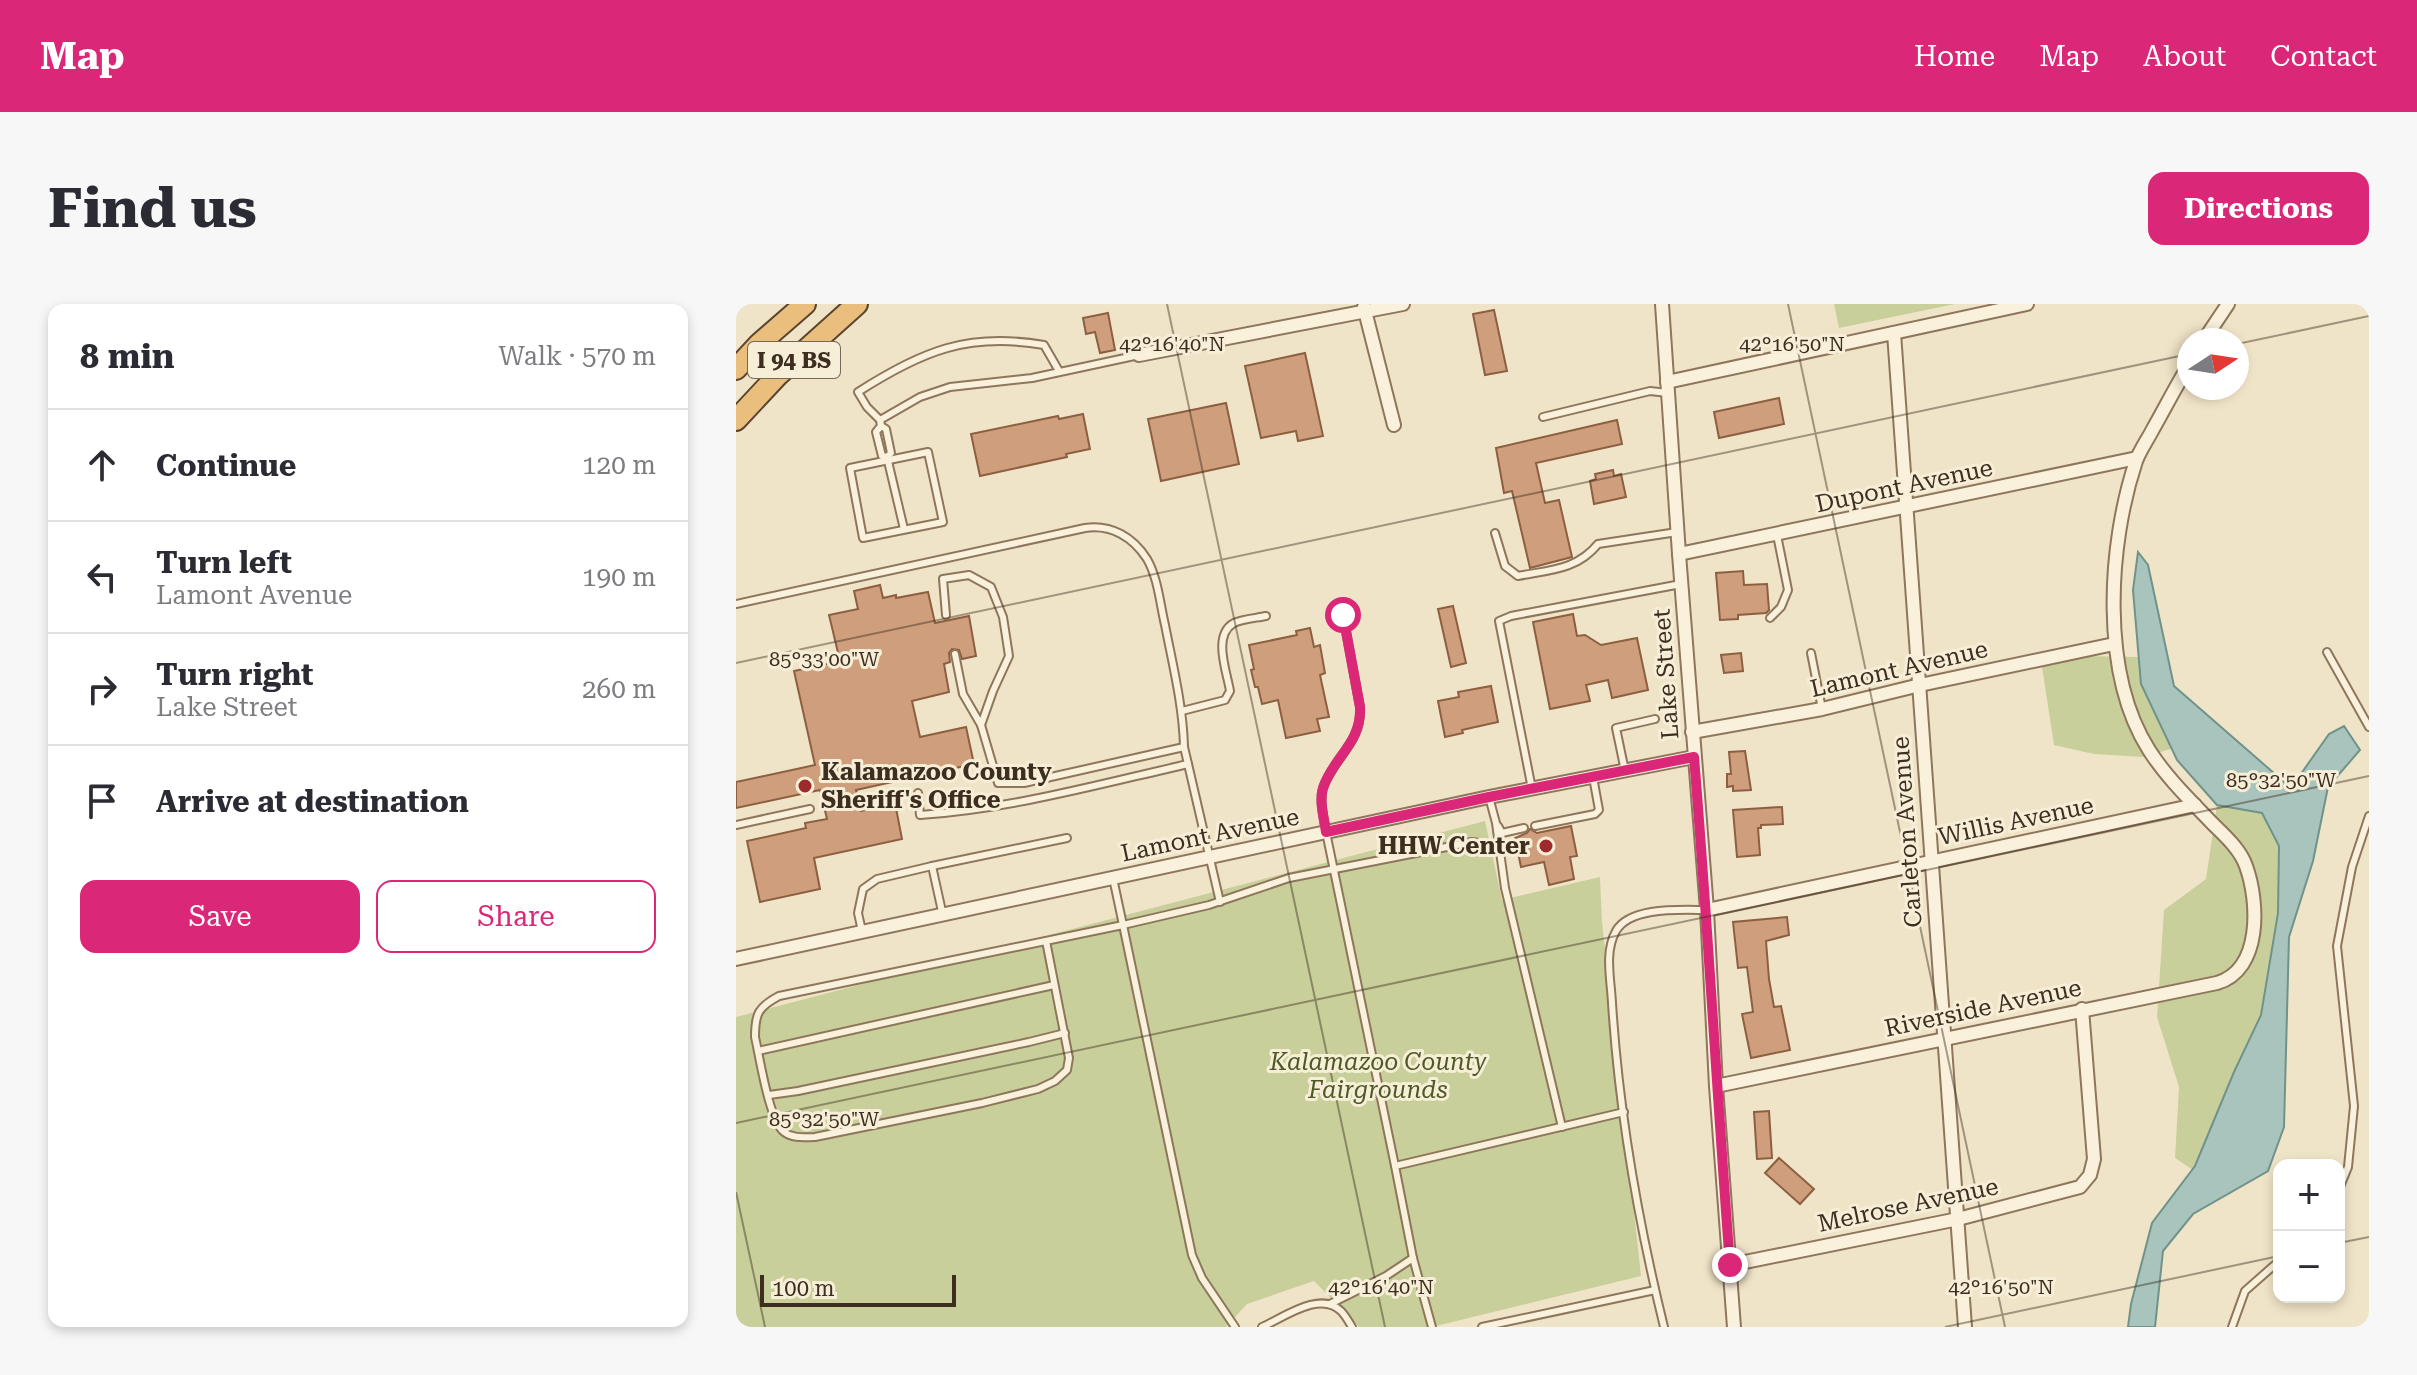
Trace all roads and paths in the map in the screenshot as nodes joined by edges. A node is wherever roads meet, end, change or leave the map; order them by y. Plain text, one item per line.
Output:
1 (805, 304) edge
2 (857, 304) edge
3 (1403, 304) edge
4 (1662, 304) edge
5 (2027, 304) edge
6 (2228, 304) edge
7 (1364, 308) edge
8 (2212, 328) edge
9 (1894, 333) junction
10 (1139, 355) joint
11 (736, 369) edge
12 (1059, 371) junction
13 (2177, 386) edge
14 (1668, 388) junction
15 (1543, 417) dead end
16 (736, 420) edge
17 (880, 423) junction
18 (1394, 425) dead end
19 (2137, 458) junction
20 (888, 459) junction
21 (1907, 508) junction
22 (904, 529) junction
23 (1677, 532) junction
24 (1495, 533) dead end
25 (1777, 535) junction
26 (1679, 554) junction
27 (1681, 584) junction
28 (736, 604) edge
29 (946, 615) dead end
30 (1343, 615) dead end
31 (1266, 616) dead end
32 (1770, 618) dead end
33 (2114, 644) junction
34 (2327, 652) dead end
35 (1811, 653) dead end
36 (955, 654) dead end
37 (1920, 685) junction
38 (1822, 709) junction
39 (1182, 711) junction
40 (1655, 719) dead end
41 (981, 725) junction
42 (2369, 727) edge
43 (1692, 732) junction
44 (1184, 747) junction
45 (1694, 757) junction
46 (1188, 764) junction
47 (1625, 771) junction
48 (1593, 777) junction
49 (1532, 789) junction
50 (918, 793) dead end
51 (1489, 797) junction
52 (2195, 805) junction
53 (810, 809) dead end
54 (2369, 816) edge
55 (1496, 823) junction
56 (736, 825) edge
57 (1535, 826) dead end
58 (1524, 828) dead end
59 (1326, 832) junction
60 (1067, 838) dead end
61 (1499, 846) junction
62 (1210, 857) junction
63 (1931, 861) junction
64 (932, 866) junction
65 (1334, 869) junction
66 (1113, 878) junction
67 (1220, 902) junction
68 (1707, 910) junction
69 (943, 916) junction
70 (1123, 925) junction
71 (863, 933) junction
72 (1046, 941) junction
73 (737, 957) edge
74 (1054, 985) junction
75 (2082, 1009) junction
76 (1065, 1033) junction
77 (1945, 1039) junction
78 (758, 1051) junction
79 (1716, 1086) junction
80 (769, 1095) junction
81 (1624, 1112) junction
82 (1562, 1127) junction
83 (1395, 1166) junction
84 (2345, 1174) edge
85 (1958, 1219) junction
86 (1413, 1258) junction
87 (1730, 1265) junction
88 (2273, 1266) edge
89 (1655, 1290) junction
90 (1330, 1304) junction
91 (1235, 1327) edge
92 (1262, 1327) edge
93 (1352, 1327) edge
94 (1432, 1327) edge
95 (1482, 1327) edge
96 (1664, 1327) edge
97 (1734, 1327) edge
98 (1965, 1327) edge
99 (2232, 1327) edge

1 - 11 highway, I 94 BS
2 - 16 highway, I 94 BS
3 - 7 street
4 - 14 street, Lake Street
5 - 9 street
6 - 8 street
7 - 10 street
7 - 18 street
9 - 14 street
9 - 21 street, Carleton Avenue
10 - 12 lane
12 - 17 lane
12 - 17 lane
13 - 19 street
14 - 15 lane
14 - 23 street, Lake Street
17 - 20 lane
19 - 21 street, Dupont Avenue
19 - 33 street
20 - 22 lane
20 - 22 lane
20 - 22 lane
21 - 25 street, Dupont Avenue
21 - 37 street, Carleton Avenue
23 - 24 lane
23 - 26 street, Lake Street
25 - 26 street, Dupont Avenue
25 - 32 lane
26 - 27 street, Lake Street
27 - 43 street, Lake Street
27 - 49 lane
28 - 39 lane
29 - 41 lane
30 - 59 lane
31 - 39 lane
33 - 37 street, Lamont Avenue
33 - 52 street
34 - 42 lane
35 - 38 lane
36 - 41 lane
37 - 38 street, Lamont Avenue
37 - 63 street, Carleton Avenue
38 - 43 street, Lamont Avenue
39 - 44 lane
40 - 47 lane
41 - 44 lane
43 - 45 street, Lake Street
44 - 46 lane
45 - 47 street, Lamont Avenue
45 - 68 street, Lake Street
46 - 50 lane
46 - 62 lane
47 - 48 street, Lamont Avenue
48 - 49 street, Lamont Avenue
48 - 57 lane
49 - 51 street, Lamont Avenue
51 - 55 lane
51 - 59 street, Lamont Avenue
52 - 63 street, Willis Avenue
52 - 75 street, Riverside Avenue
53 - 56 lane
54 - 84 lane
55 - 58 lane
55 - 61 lane
59 - 62 street, Lamont Avenue
59 - 65 lane
60 - 64 lane
61 - 65 lane
61 - 82 lane
62 - 66 street, Lamont Avenue
62 - 67 lane
63 - 68 street, Willis Avenue
63 - 77 street, Carleton Avenue
64 - 69 lane
64 - 71 lane
65 - 67 lane
65 - 83 lane
66 - 69 street, Lamont Avenue
66 - 70 lane
67 - 70 lane
68 - 79 street, Lake Street
68 - 81 lane
69 - 71 street, Lamont Avenue
70 - 72 lane
70 - 91 lane
71 - 73 street, Lamont Avenue
72 - 74 lane
72 - 78 lane
74 - 76 lane
74 - 78 lane
75 - 77 street, Riverside Avenue
75 - 85 street, Melrose Avenue
76 - 80 lane
76 - 80 lane
77 - 79 street, Riverside Avenue
77 - 85 street, Carleton Avenue
78 - 80 lane
79 - 87 street, Lake Street
81 - 82 lane
81 - 89 lane
82 - 83 lane
83 - 86 lane
85 - 87 street, Melrose Avenue
85 - 98 street, Carleton Avenue
86 - 90 lane
86 - 94 lane
87 - 97 street, Lake Street
88 - 99 lane
89 - 95 lane
89 - 96 lane
90 - 92 lane
90 - 93 lane

